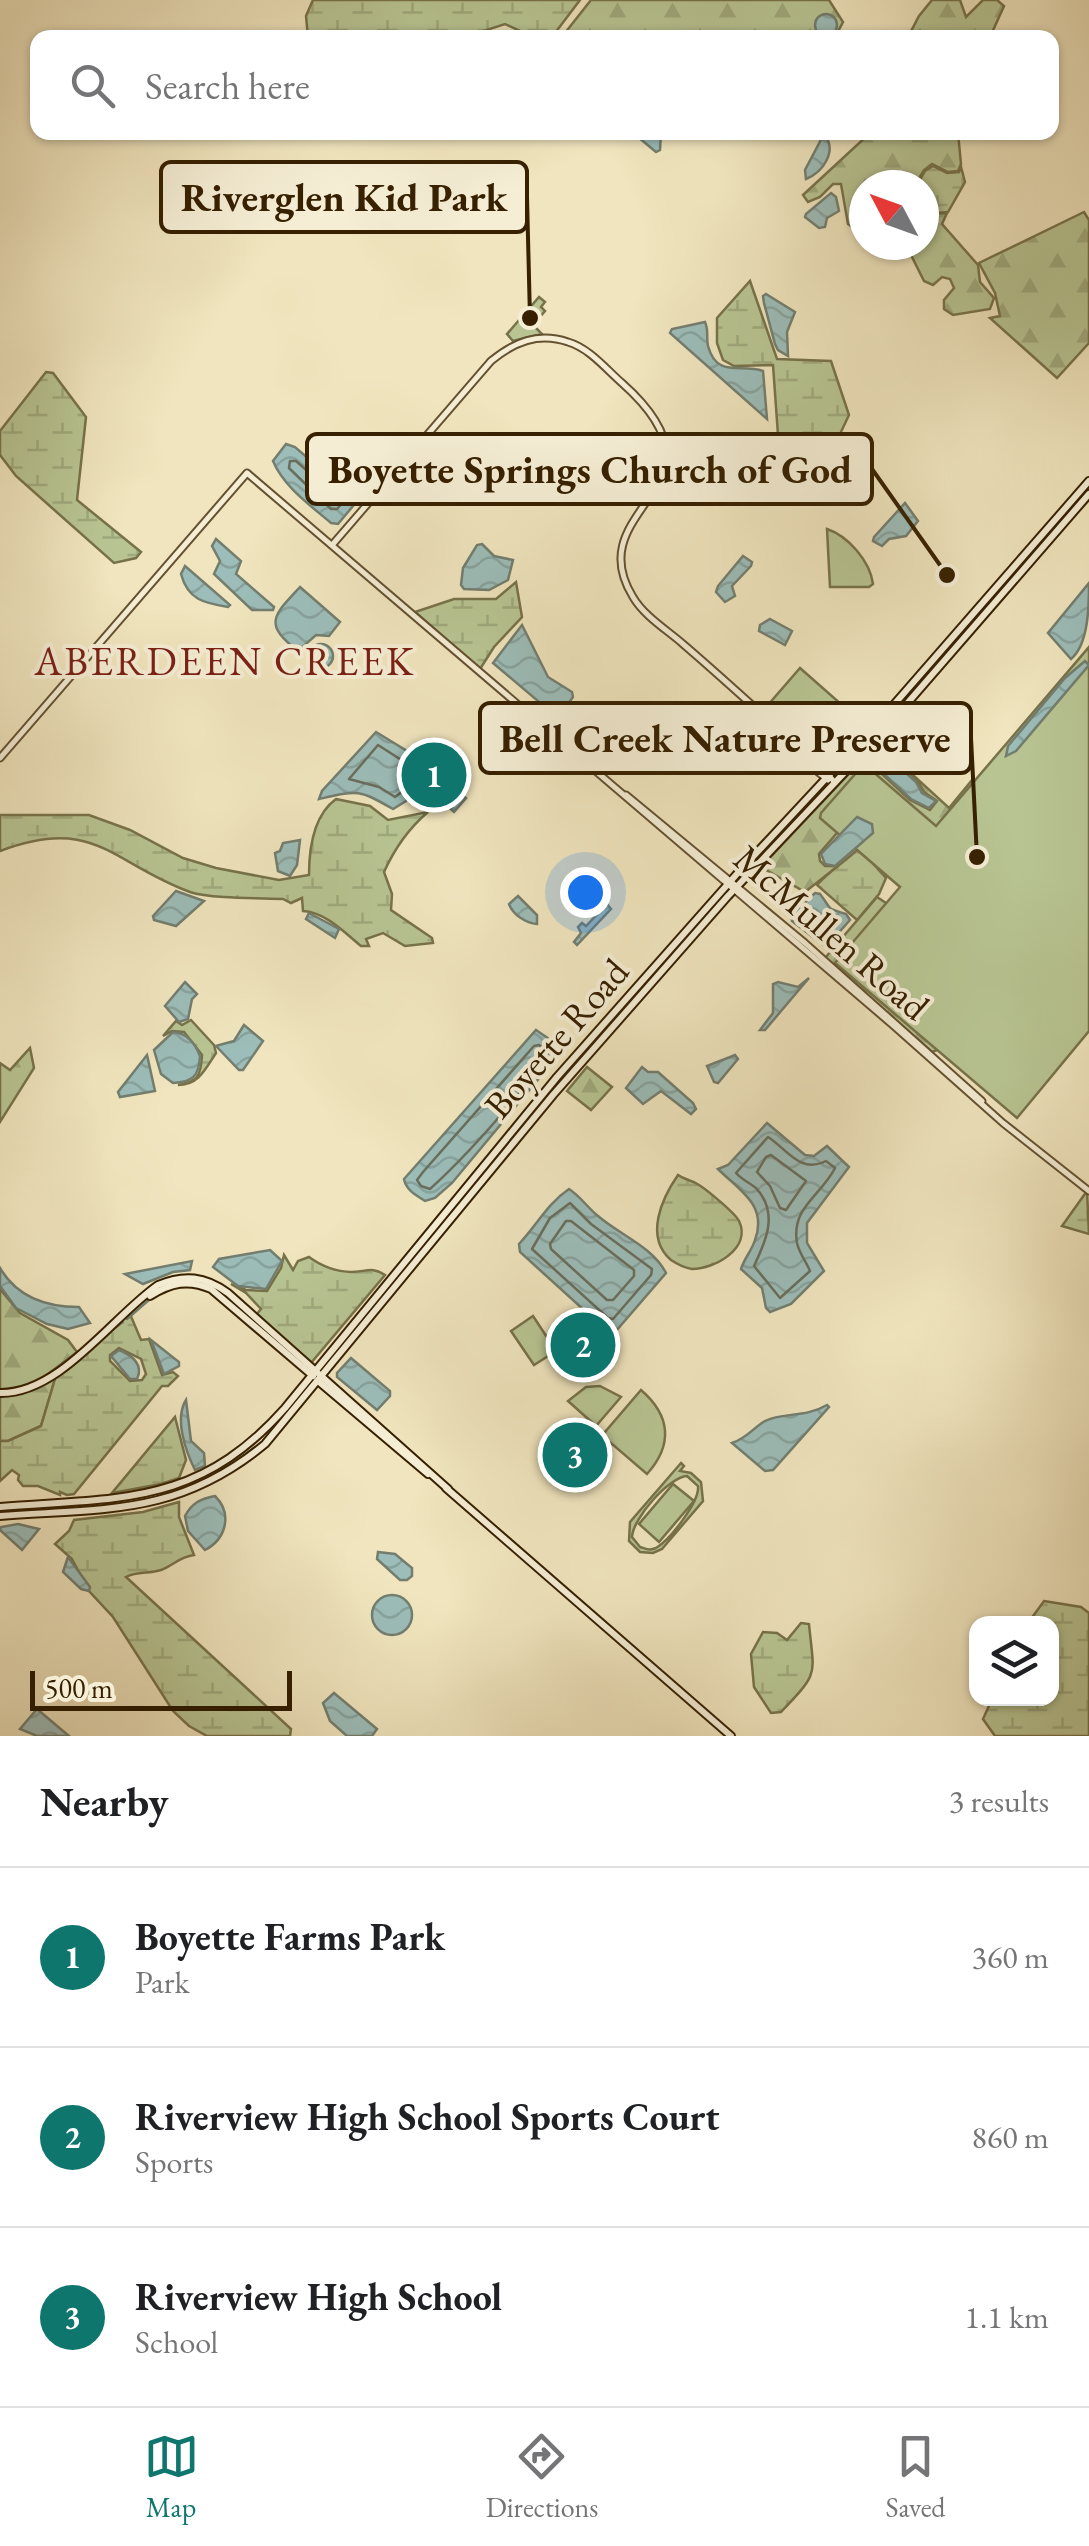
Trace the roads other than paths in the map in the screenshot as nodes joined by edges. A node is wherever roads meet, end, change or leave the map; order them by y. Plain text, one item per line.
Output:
1 (1089, 481) edge
2 (1089, 494) edge
3 (333, 544) junction
4 (0, 758) edge
5 (831, 779) junction
6 (732, 886) junction
7 (669, 951) junction
8 (646, 990) junction
9 (632, 992) junction
10 (922, 1050) junction
11 (580, 1051) junction
12 (924, 1063) dead end
13 (554, 1094) junction
14 (1020, 1137) junction
15 (490, 1156) junction
16 (1089, 1190) edge
17 (446, 1223) junction
18 (318, 1376) junction
19 (0, 1393) edge
20 (0, 1508) edge
21 (0, 1516) edge
22 (732, 1736) edge

1 - 5 main road, Boyette Road
2 - 5 main road, Boyette Road
3 - 4 street, McMullen Road
3 - 5 street
3 - 6 street, McMullen Road
5 - 6 main road, Boyette Road
6 - 7 main road, Boyette Road
6 - 8 main road, Boyette Road
6 - 10 street, McMullen Road
6 - 14 street, McMullen Road
7 - 8 main road
7 - 9 main road, Boyette Road
8 - 9 main road
8 - 13 main road, Boyette Road
9 - 11 main road, Boyette Road
10 - 12 street
10 - 14 street, McMullen Road
11 - 13 main road
11 - 15 main road, Boyette Road
13 - 17 main road, Boyette Road
14 - 16 street, McMullen Road
15 - 17 main road
15 - 18 main road, Boyette Road
17 - 18 main road, Boyette Road
18 - 19 main road
18 - 20 main road, Boyette Road
18 - 21 main road, Boyette Road
18 - 22 main road

